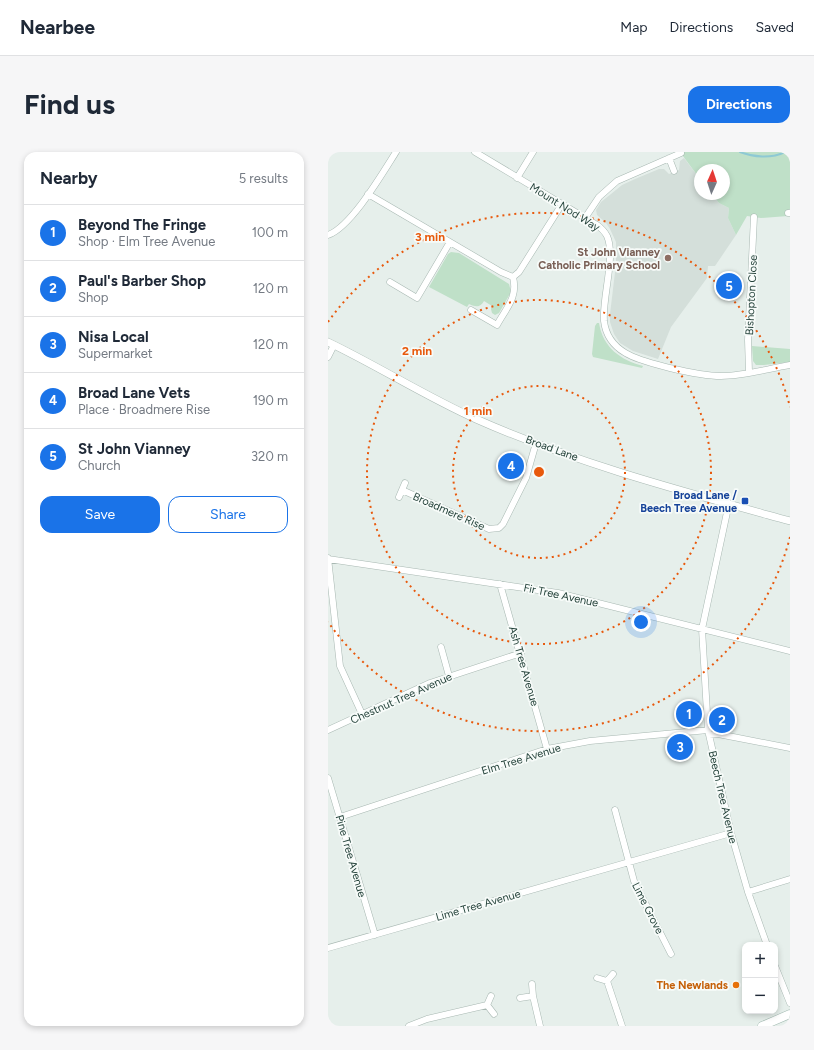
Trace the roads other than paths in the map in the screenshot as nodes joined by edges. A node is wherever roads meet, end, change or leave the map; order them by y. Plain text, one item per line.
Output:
1 (396, 152) edge
2 (476, 152) edge
3 (533, 152) edge
4 (681, 153) dead end
5 (669, 158) junction
6 (674, 171) dead end
7 (517, 178) junction
8 (368, 194) junction
9 (562, 204) junction
10 (754, 217) dead end
11 (586, 218) junction
12 (328, 235) edge
13 (450, 242) junction
14 (513, 276) junction
15 (390, 282) dead end
16 (471, 310) dead end
17 (331, 343) edge
18 (328, 357) edge
19 (790, 365) edge
20 (749, 372) junction
21 (536, 443) junction
22 (405, 483) dead end
23 (402, 490) junction
24 (400, 497) dead end
25 (729, 503) junction
26 (790, 521) edge
27 (328, 558) edge
28 (500, 584) junction
29 (702, 629) junction
30 (441, 647) dead end
31 (790, 651) edge
32 (521, 653) junction
33 (449, 676) junction
34 (362, 714) junction
35 (328, 730) edge
36 (709, 732) junction
37 (790, 748) edge
38 (547, 749) junction
39 (328, 778) edge
40 (616, 810) dead end
41 (340, 818) junction
42 (730, 833) junction
43 (628, 862) junction
44 (790, 878) edge
45 (748, 892) junction
46 (374, 935) junction
47 (766, 942) edge
48 (328, 948) edge
49 (670, 954) dead end
50 (778, 973) edge
51 (613, 974) dead end
52 (597, 978) dead end
53 (607, 981) junction
54 (532, 984) dead end
55 (491, 996) dead end
56 (533, 996) junction
57 (520, 998) dead end
58 (790, 1003) edge
59 (487, 1005) junction
60 (494, 1014) dead end
61 (790, 1014) edge
62 (409, 1026) edge
63 (540, 1026) edge
64 (622, 1026) edge
65 (762, 1026) edge

1 - 8 street
2 - 7 street, Mount Nod Way
3 - 7 street
4 - 5 street
5 - 6 street
5 - 11 street
7 - 9 street, Mount Nod Way
8 - 12 street
8 - 13 street
9 - 11 street, Mount Nod Way
9 - 14 street
10 - 20 street, Bishopton Close
11 - 20 street, Mount Nod Way
13 - 14 street
13 - 15 street
14 - 16 street
17 - 18 street
17 - 21 street, Broad Lane
19 - 20 street, Mount Nod Way
21 - 23 street, Broadmere Rise
21 - 25 street, Broad Lane
22 - 23 street, Broadmere Rise
23 - 24 street, Broadmere Rise
25 - 26 street, Broad Lane
25 - 29 street, Beech Tree Avenue
27 - 28 street, Fir Tree Avenue
27 - 34 street
28 - 29 street, Fir Tree Avenue
28 - 32 street, Ash Tree Avenue
29 - 31 street, Fir Tree Avenue
29 - 36 street, Beech Tree Avenue
30 - 33 street
32 - 33 street, Chestnut Tree Avenue
32 - 38 street, Ash Tree Avenue
33 - 34 street, Chestnut Tree Avenue
34 - 35 street, Chestnut Tree Avenue
36 - 37 street, Elm Tree Avenue
36 - 38 street, Elm Tree Avenue
36 - 42 street, Beech Tree Avenue
38 - 41 street, Elm Tree Avenue
39 - 41 street, Pine Tree Avenue
40 - 43 street
41 - 46 street, Pine Tree Avenue
42 - 43 street, Lime Tree Avenue
42 - 45 street, Beech Tree Avenue
43 - 46 street, Lime Tree Avenue
43 - 49 street, Lime Grove
44 - 45 street
45 - 47 street, Beech Tree Avenue
46 - 48 street, Lime Tree Avenue
50 - 58 street
51 - 53 street
52 - 53 street
53 - 64 street
54 - 56 street
55 - 59 street
56 - 57 street
56 - 63 street
59 - 60 street
59 - 62 street
61 - 65 main road

